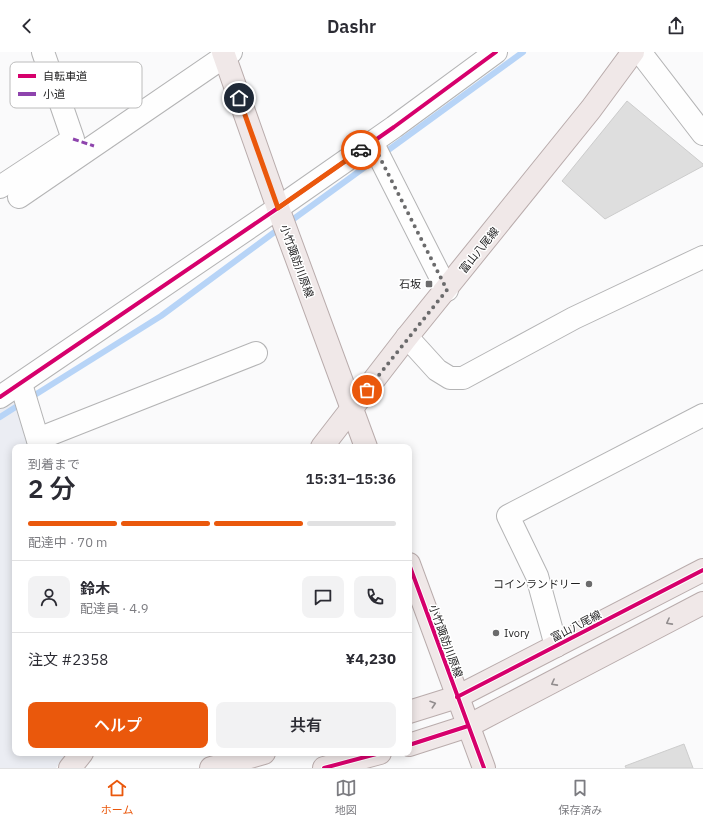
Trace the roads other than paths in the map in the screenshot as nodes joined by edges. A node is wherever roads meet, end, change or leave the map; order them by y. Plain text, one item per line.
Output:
1 (43, 52) edge
2 (496, 52) edge
3 (633, 52) edge
4 (640, 52) edge
5 (226, 54) edge
6 (46, 62) edge
7 (62, 108) edge
8 (703, 134) edge
9 (372, 142) junction
10 (0, 187) edge
11 (19, 197) dead end
12 (278, 208) junction
13 (703, 256) edge
14 (447, 290) junction
15 (407, 337) junction
16 (256, 353) dead end
17 (20, 384) junction
18 (0, 396) edge
19 (352, 410) junction
20 (703, 415) edge
21 (39, 443) edge
22 (324, 444) edge
23 (365, 444) edge
24 (703, 570) edge
25 (412, 572) edge
26 (703, 604) edge
27 (556, 646) junction
28 (457, 696) junction
29 (412, 711) edge
30 (468, 726) junction
31 (412, 744) edge
32 (80, 756) edge
33 (253, 756) edge
34 (369, 756) edge
35 (70, 768) edge
36 (211, 768) edge
37 (324, 768) edge
38 (484, 768) edge

1 - 6 street
2 - 9 street
3 - 14 main road, 富山八尾線
4 - 8 street
5 - 11 street
5 - 12 main road, 小竹諏訪川原線
7 - 10 street
9 - 12 street
9 - 14 street
12 - 17 street
12 - 19 main road, 小竹諏訪川原線
13 - 15 street
14 - 15 main road, 富山八尾線
15 - 19 main road, 富山八尾線
16 - 21 street
17 - 18 street
17 - 21 street
19 - 22 main road, 富山八尾線
19 - 23 main road, 小竹諏訪川原線
20 - 27 street
24 - 27 main road, 富山八尾線
25 - 28 main road, 小竹諏訪川原線
26 -> 30 main road
27 - 28 main road, 富山八尾線
29 -> 28 main road, 富山八尾線
28 - 30 main road, 小竹諏訪川原線
30 - 31 main road
30 - 38 main road, 小竹諏訪川原線
32 - 35 main road
33 - 36 main road
34 - 37 main road

